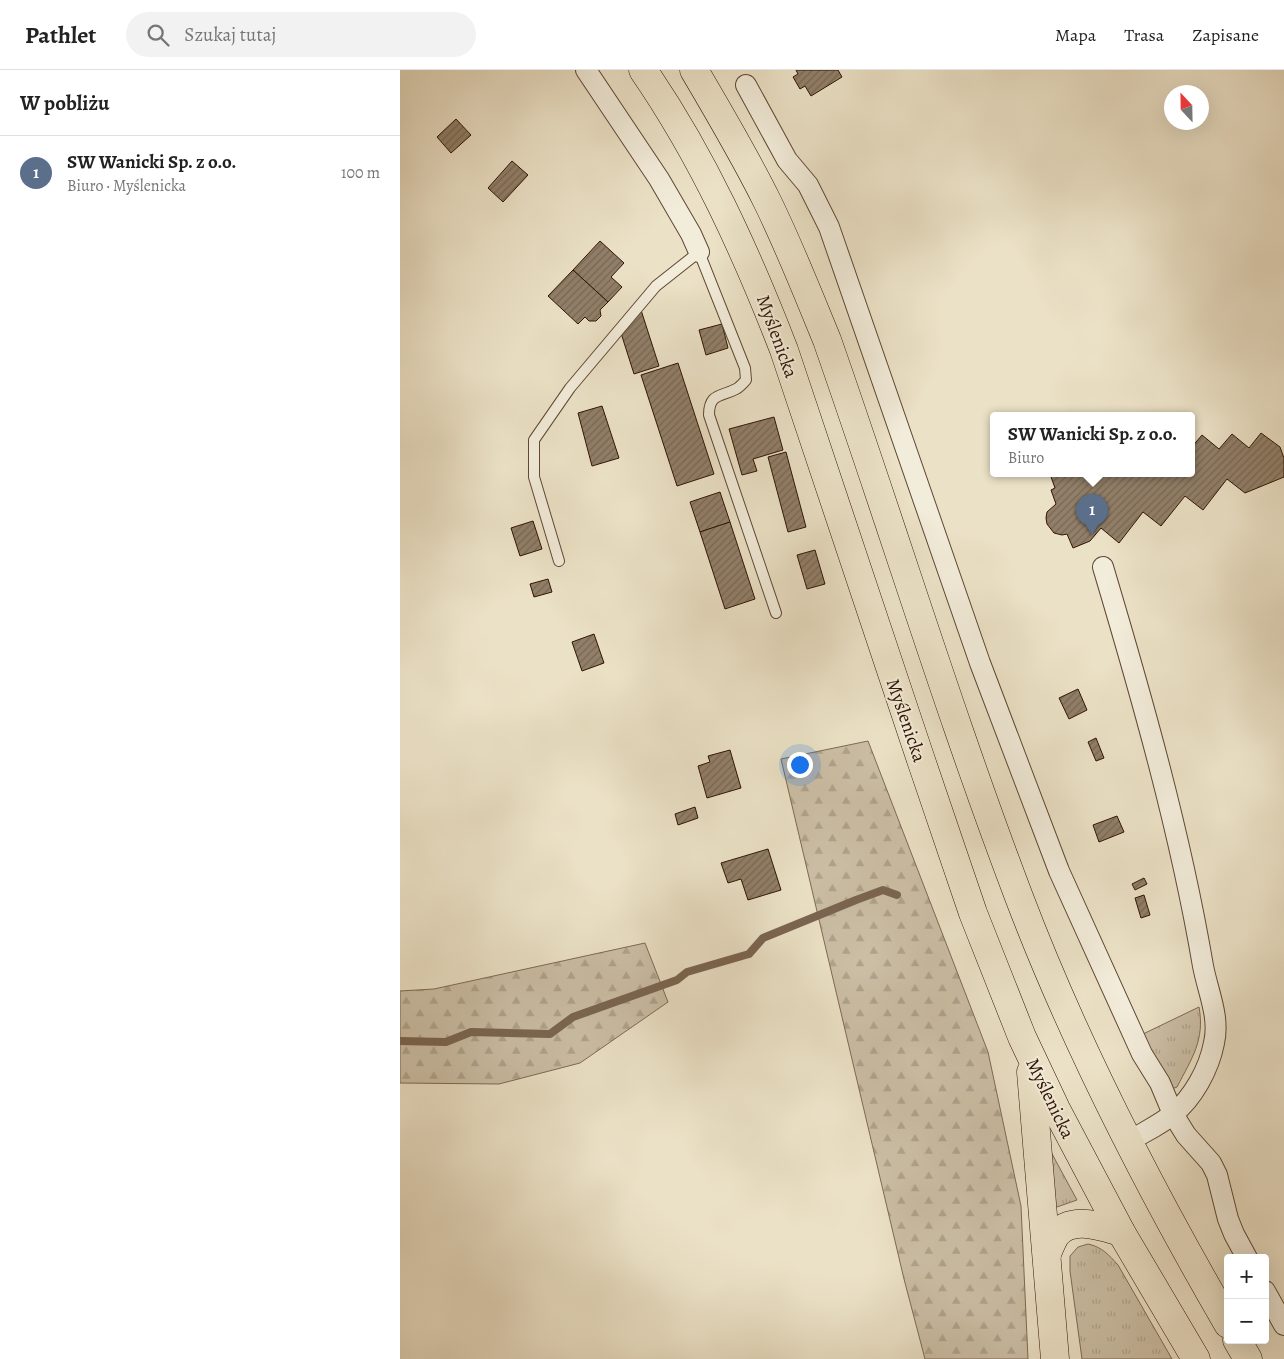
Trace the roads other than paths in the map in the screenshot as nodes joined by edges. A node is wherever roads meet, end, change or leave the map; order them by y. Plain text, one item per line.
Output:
1 (586, 70) edge
2 (643, 70) edge
3 (694, 70) edge
4 (746, 85) dead end
5 (698, 252) junction
6 (559, 561) dead end
7 (1103, 567) dead end
8 (776, 613) dead end
9 (1030, 1056) junction
10 (1173, 1114) junction
11 (1128, 1142) junction
12 (1121, 1232) junction
13 (1047, 1254) junction
14 (1245, 1254) edge
15 (1269, 1298) edge
16 (1224, 1317) edge
17 (1284, 1324) edge
18 (1239, 1344) edge
19 (1055, 1359) edge
20 (1196, 1359) edge
21 (1248, 1359) edge

1 - 5 street
2 - 9 highway, Myślenicka
3 - 11 highway
4 - 10 street
5 - 6 lane
5 - 8 lane
7 - 10 street
9 - 12 highway, Myślenicka
9 - 13 highway
10 - 11 street
10 - 14 street
11 - 16 highway
12 - 13 highway
12 - 20 highway, Myślenicka
13 - 19 highway
15 - 17 street
18 - 21 highway

